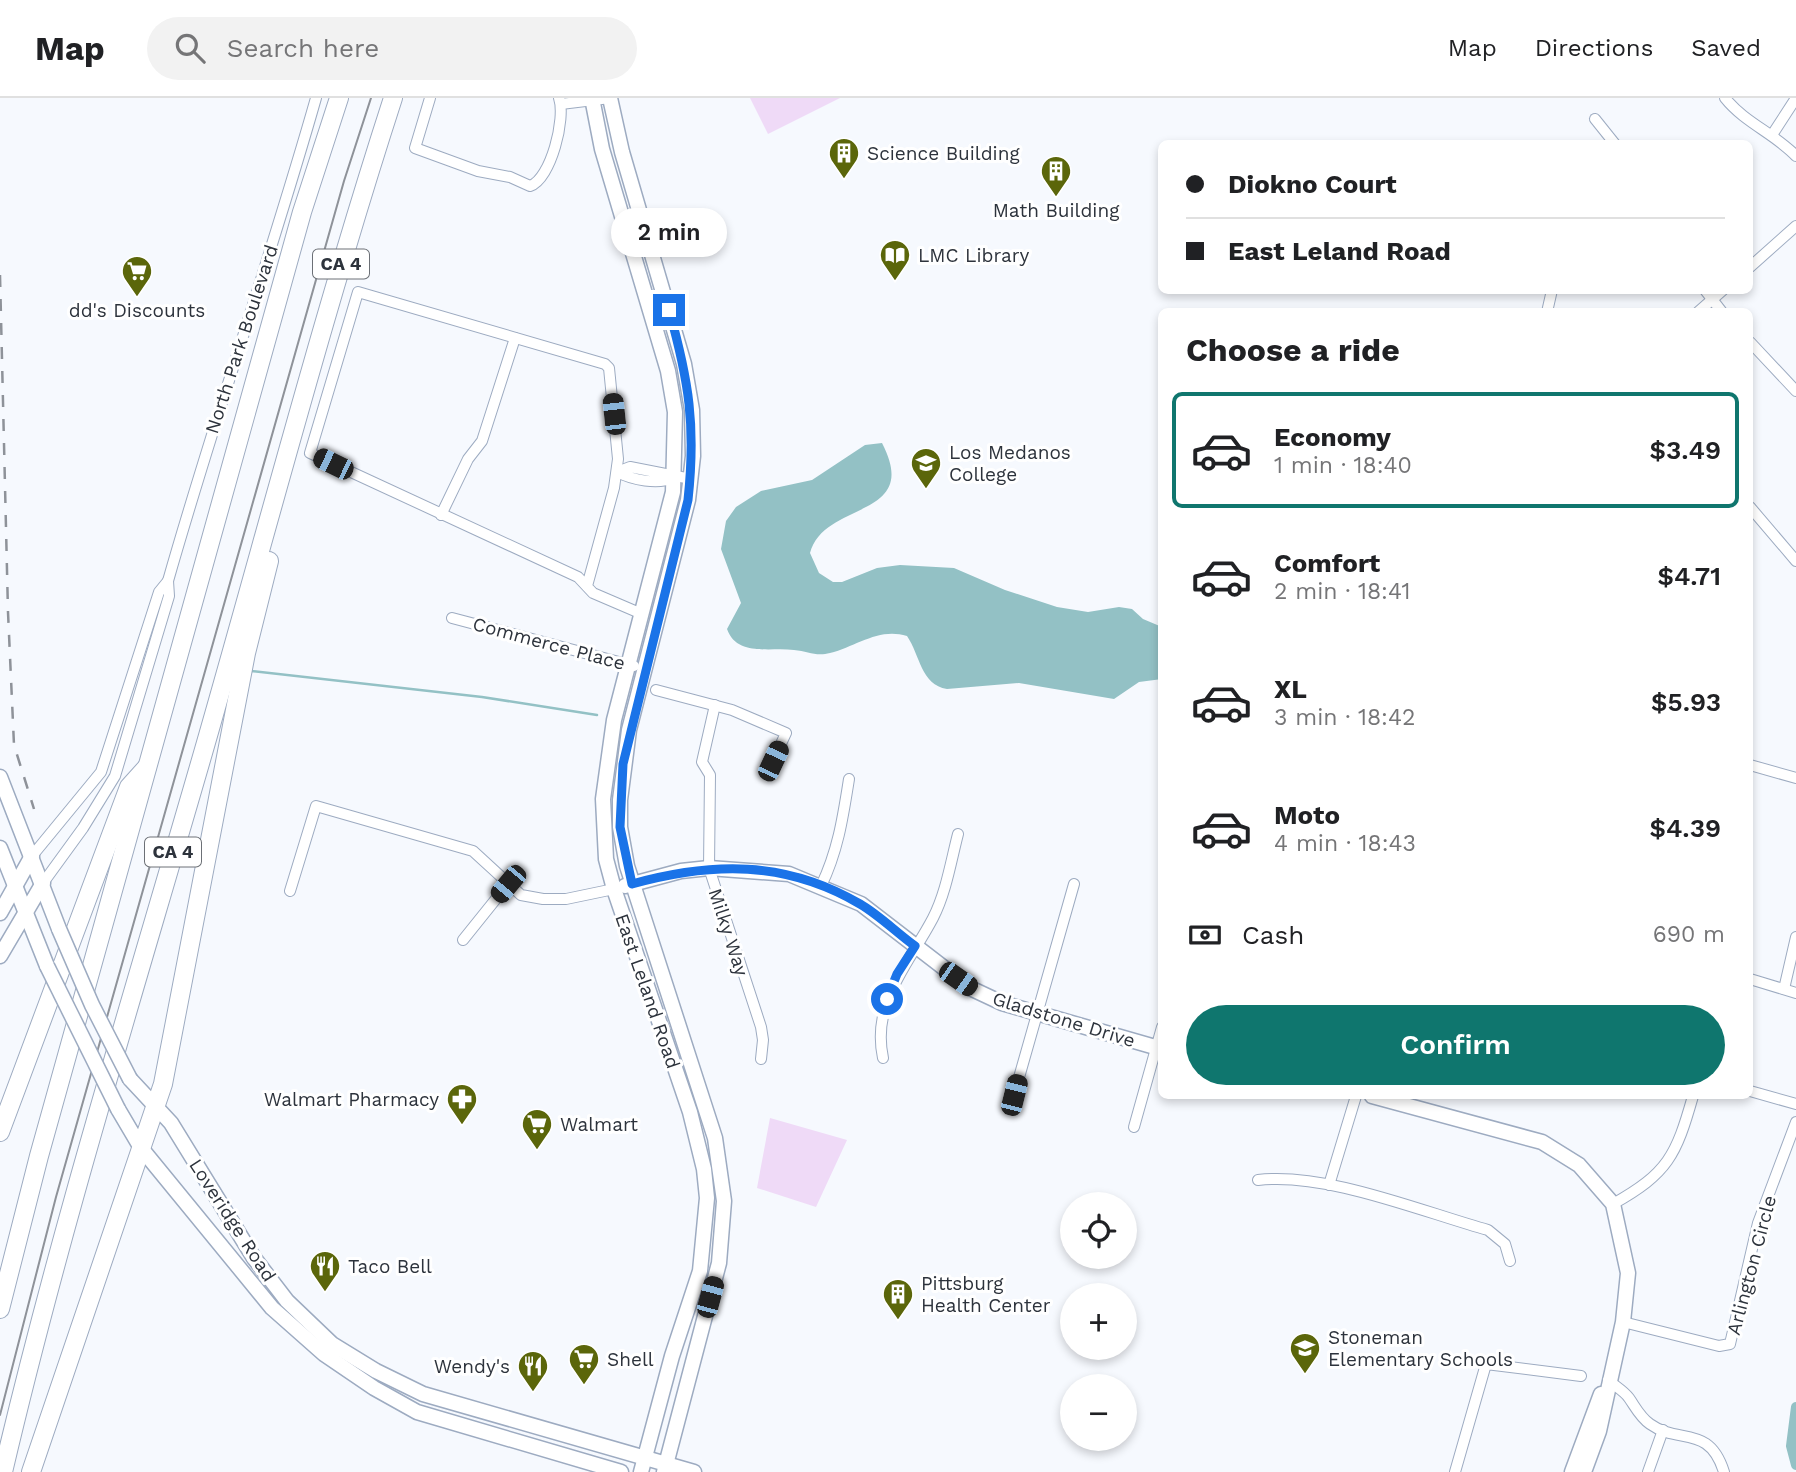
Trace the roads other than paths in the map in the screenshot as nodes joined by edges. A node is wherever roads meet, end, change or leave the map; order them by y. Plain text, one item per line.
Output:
1 (316, 98) edge
2 (339, 98) edge
3 (393, 98) edge
4 (430, 98) edge
5 (610, 98) edge
6 (1725, 98) edge
7 (1796, 98) edge
8 (592, 99) edge
9 (560, 101) edge
10 (1595, 118) dead end
11 (1772, 135) junction
12 (1612, 140) edge
13 (1796, 156) edge
14 (1796, 226) edge
15 (1753, 264) edge
16 (1708, 294) edge
17 (1719, 294) edge
18 (1712, 300) junction
19 (1703, 308) edge
20 (1719, 308) edge
21 (515, 338) junction
22 (1753, 345) edge
23 (1796, 373) edge
24 (1787, 381) junction
25 (1796, 391) edge
26 (293, 431) junction
27 (617, 472) junction
28 (674, 478) junction
29 (691, 479) junction
30 (1753, 511) edge
31 (441, 515) junction
32 (1796, 561) edge
33 (168, 581) junction
34 (587, 586) junction
35 (642, 614) junction
36 (452, 618) dead end
37 (627, 664) junction
38 (645, 669) junction
39 (656, 690) dead end
40 (715, 705) junction
41 (773, 761) dead end
42 (150, 764) junction
43 (1753, 766) edge
44 (0, 777) edge
45 (1796, 778) edge
46 (849, 779) dead end
47 (958, 834) dead end
48 (0, 848) edge
49 (32, 856) junction
50 (709, 868) junction
51 (43, 883) junction
52 (508, 884) junction
53 (632, 884) junction
54 (1074, 884) dead end
55 (821, 886) junction
56 (14, 888) junction
57 (614, 889) junction
58 (290, 891) dead end
59 (0, 913) edge
60 (24, 916) junction
61 (1796, 937) edge
62 (463, 940) dead end
63 (915, 946) junction
64 (0, 956) edge
65 (1753, 980) edge
66 (1784, 989) junction
67 (1796, 993) edge
68 (1035, 1012) junction
69 (1158, 1048) edge
70 (1158, 1051) edge
71 (883, 1058) dead end
72 (761, 1059) dead end
73 (1753, 1092) edge
74 (1014, 1095) dead end
75 (1355, 1099) edge
76 (1382, 1099) edge
77 (1692, 1099) edge
78 (154, 1104) junction
79 (1796, 1104) edge
80 (1796, 1122) edge
81 (1134, 1127) dead end
82 (0, 1132) edge
83 (141, 1148) junction
84 (1258, 1180) dead end
85 (1329, 1185) junction
86 (1613, 1204) junction
87 (1510, 1261) dead end
88 (0, 1309) edge
89 (1623, 1322) junction
90 (1581, 1376) dead end
91 (1608, 1380) junction
92 (1663, 1430) junction
93 (643, 1465) edge
94 (665, 1468) edge
95 (4, 1472) edge
96 (31, 1472) edge
97 (621, 1472) edge
98 (694, 1472) edge
99 (1455, 1472) edge
100 (1572, 1472) edge
101 (1584, 1472) edge
102 (1648, 1472) edge
103 (1724, 1472) edge

1 - 33 street, North Park Boulevard
2 - 42 highway, CA 4
3 - 26 highway, CA 4
4 - 9 street
5 - 8 street
5 - 29 main road, East Leland Road
6 - 11 street
7 - 11 street
8 - 9 street
8 - 28 main road, East Leland Road
10 - 12 street
11 - 13 street
14 - 15 street
16 - 18 street
17 - 18 street
18 - 19 street
18 - 20 street
21 - 27 street
21 - 31 street
21 - 31 street
22 - 24 street
23 - 24 street
24 - 25 street
26 - 78 highway
26 - 95 highway, CA 4
27 - 28 street
27 - 34 street
28 - 29 street
28 - 35 main road, East Leland Road
29 - 38 main road, East Leland Road
30 - 32 street
31 - 34 street
33 - 49 street, North Park Boulevard
33 - 51 street, North Park Boulevard
34 - 35 street
35 - 37 main road, East Leland Road
36 - 37 street, Commerce Place
37 - 38 street, Commerce Place
37 - 57 main road, East Leland Road
38 - 53 main road, East Leland Road
39 - 40 street
40 - 41 street
40 - 50 street, Milky Way
42 - 82 highway
42 - 88 highway, CA 4
43 - 45 street
44 - 49 main road, Loveridge Road
46 - 55 street
47 - 63 street
48 - 56 main road, Loveridge Road
49 - 51 main road, Loveridge Road
49 - 56 main road
50 - 53 main road, Gladstone Drive
50 - 55 main road, Gladstone Drive
50 - 72 street, Milky Way
51 - 60 main road
51 - 78 main road, Loveridge Road, bridge
52 - 57 street, Gladstone Drive
52 - 58 street, Gladstone Drive
52 - 62 street
53 - 57 main road, Gladstone Drive
53 - 94 main road, East Leland Road
54 - 68 street
55 - 63 main road, Gladstone Drive
56 - 59 main road
56 - 60 main road, Loveridge Road
57 - 93 main road, East Leland Road
60 - 64 main road
60 - 83 main road, Loveridge Road, bridge
61 - 66 street
63 - 68 main road, Gladstone Drive
63 - 71 street
65 - 66 street
66 - 67 street
68 - 69 main road, Gladstone Drive
68 - 74 street
70 - 81 street
73 - 79 street
75 - 85 street
76 - 86 main road
77 - 86 street
78 - 83 highway
78 - 93 main road, Loveridge Road
80 - 89 street, Arlington Circle
83 - 96 highway
83 - 97 main road, Loveridge Road
84 - 85 street
85 - 87 street
86 - 89 main road
89 - 91 main road
90 - 99 street
91 - 92 street
91 - 100 main road
91 - 101 main road
92 - 102 street
92 - 103 street
93 - 94 main road, Loveridge Road
94 - 98 main road, Loveridge Road

